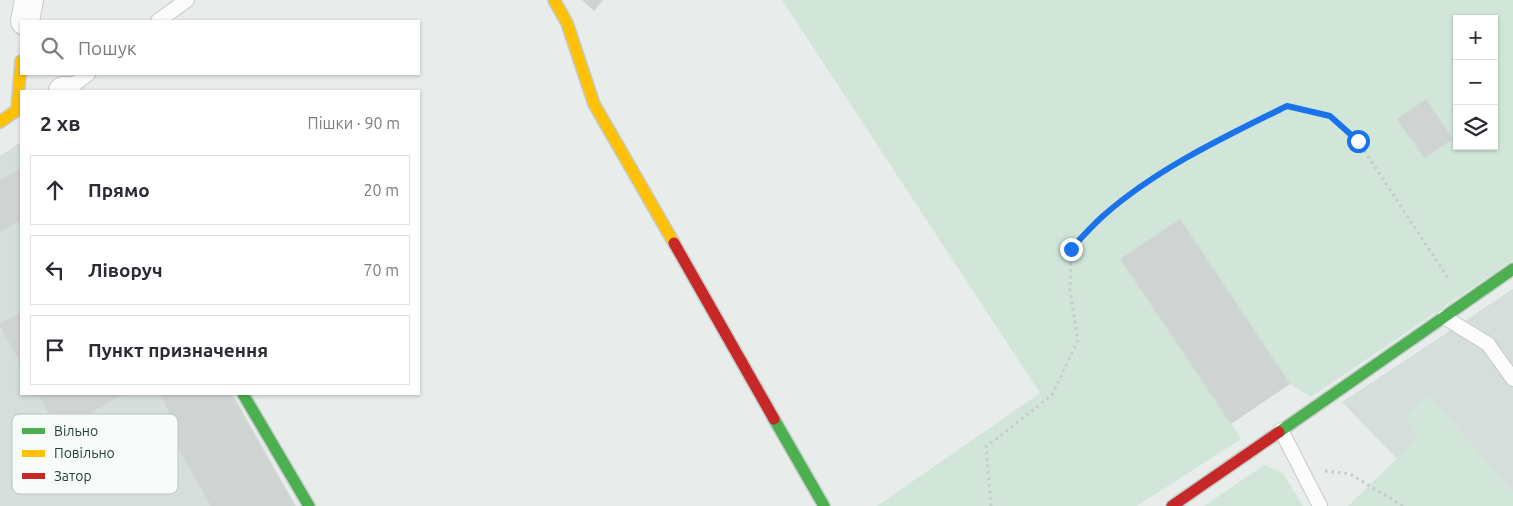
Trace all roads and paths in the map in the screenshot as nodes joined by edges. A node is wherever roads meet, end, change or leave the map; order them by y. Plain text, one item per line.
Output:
1 (187, 0) edge
2 (554, 0) edge
3 (159, 20) edge
4 (20, 68) edge
5 (87, 75) edge
6 (66, 90) edge
7 (13, 113) edge
8 (1513, 269) edge
9 (1465, 302) junction
10 (1444, 317) junction
11 (1513, 379) edge
12 (244, 395) edge
13 (1281, 430) junction
14 (1301, 468) junction
15 (309, 506) edge
16 (824, 506) edge
17 (991, 506) edge
18 (1172, 506) edge
19 (1320, 506) edge
20 (1403, 506) edge

1 - 3 lane
2 - 16 street
4 - 7 street
5 - 6 lane
8 - 9 street
9 - 10 street
9 - 17 path
10 - 11 lane
10 - 13 street
12 - 15 street
13 - 14 lane
13 - 18 street
14 - 19 lane
14 - 20 path

